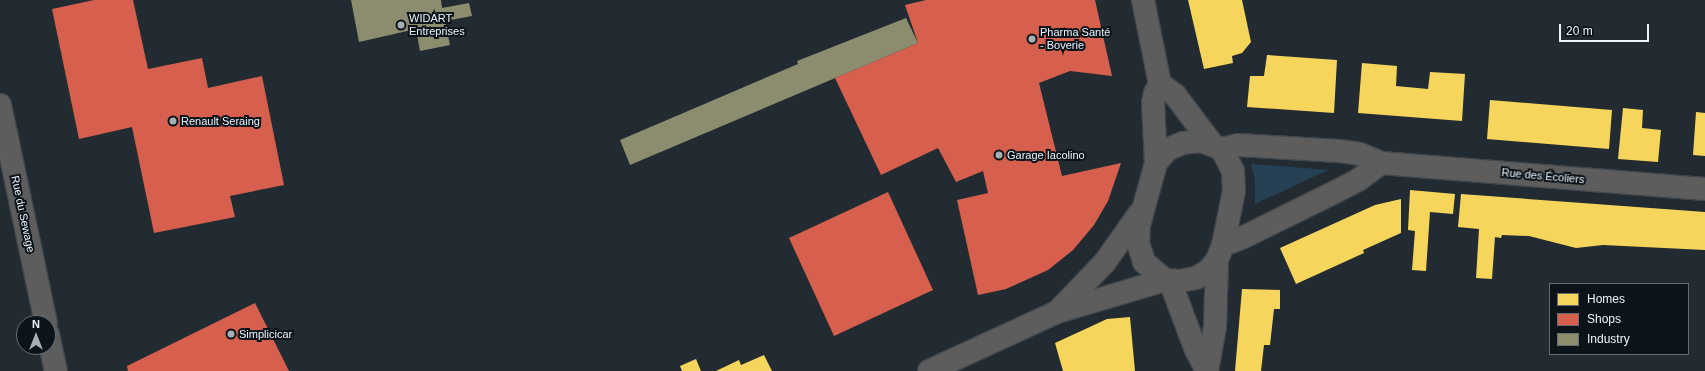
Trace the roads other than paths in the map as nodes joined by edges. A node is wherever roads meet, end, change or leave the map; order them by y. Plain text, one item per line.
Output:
1 (1143, 0) edge
2 (1160, 84) junction
3 (0, 105) edge
4 (1217, 146) junction
5 (1156, 163) junction
6 (1381, 163) junction
7 (1705, 189) edge
8 (1143, 207) junction
9 (1220, 253) junction
10 (1168, 280) junction
11 (1057, 312) junction
12 (44, 315) edge
13 (53, 355) edge
14 (56, 371) edge
15 (929, 371) edge
16 (1207, 371) edge

1 - 2 street
2 - 4 street
2 - 5 street
3 - 12 street, Rue du Sewage
4 - 5 street
4 - 6 street, Rue des Écoliers
4 - 9 street
5 - 8 street
6 - 7 street, Rue des Écoliers
6 - 9 street
8 - 10 street
8 - 11 street
9 - 10 street
9 - 16 street
10 - 11 street
10 - 16 street
11 - 15 street
13 - 14 street

